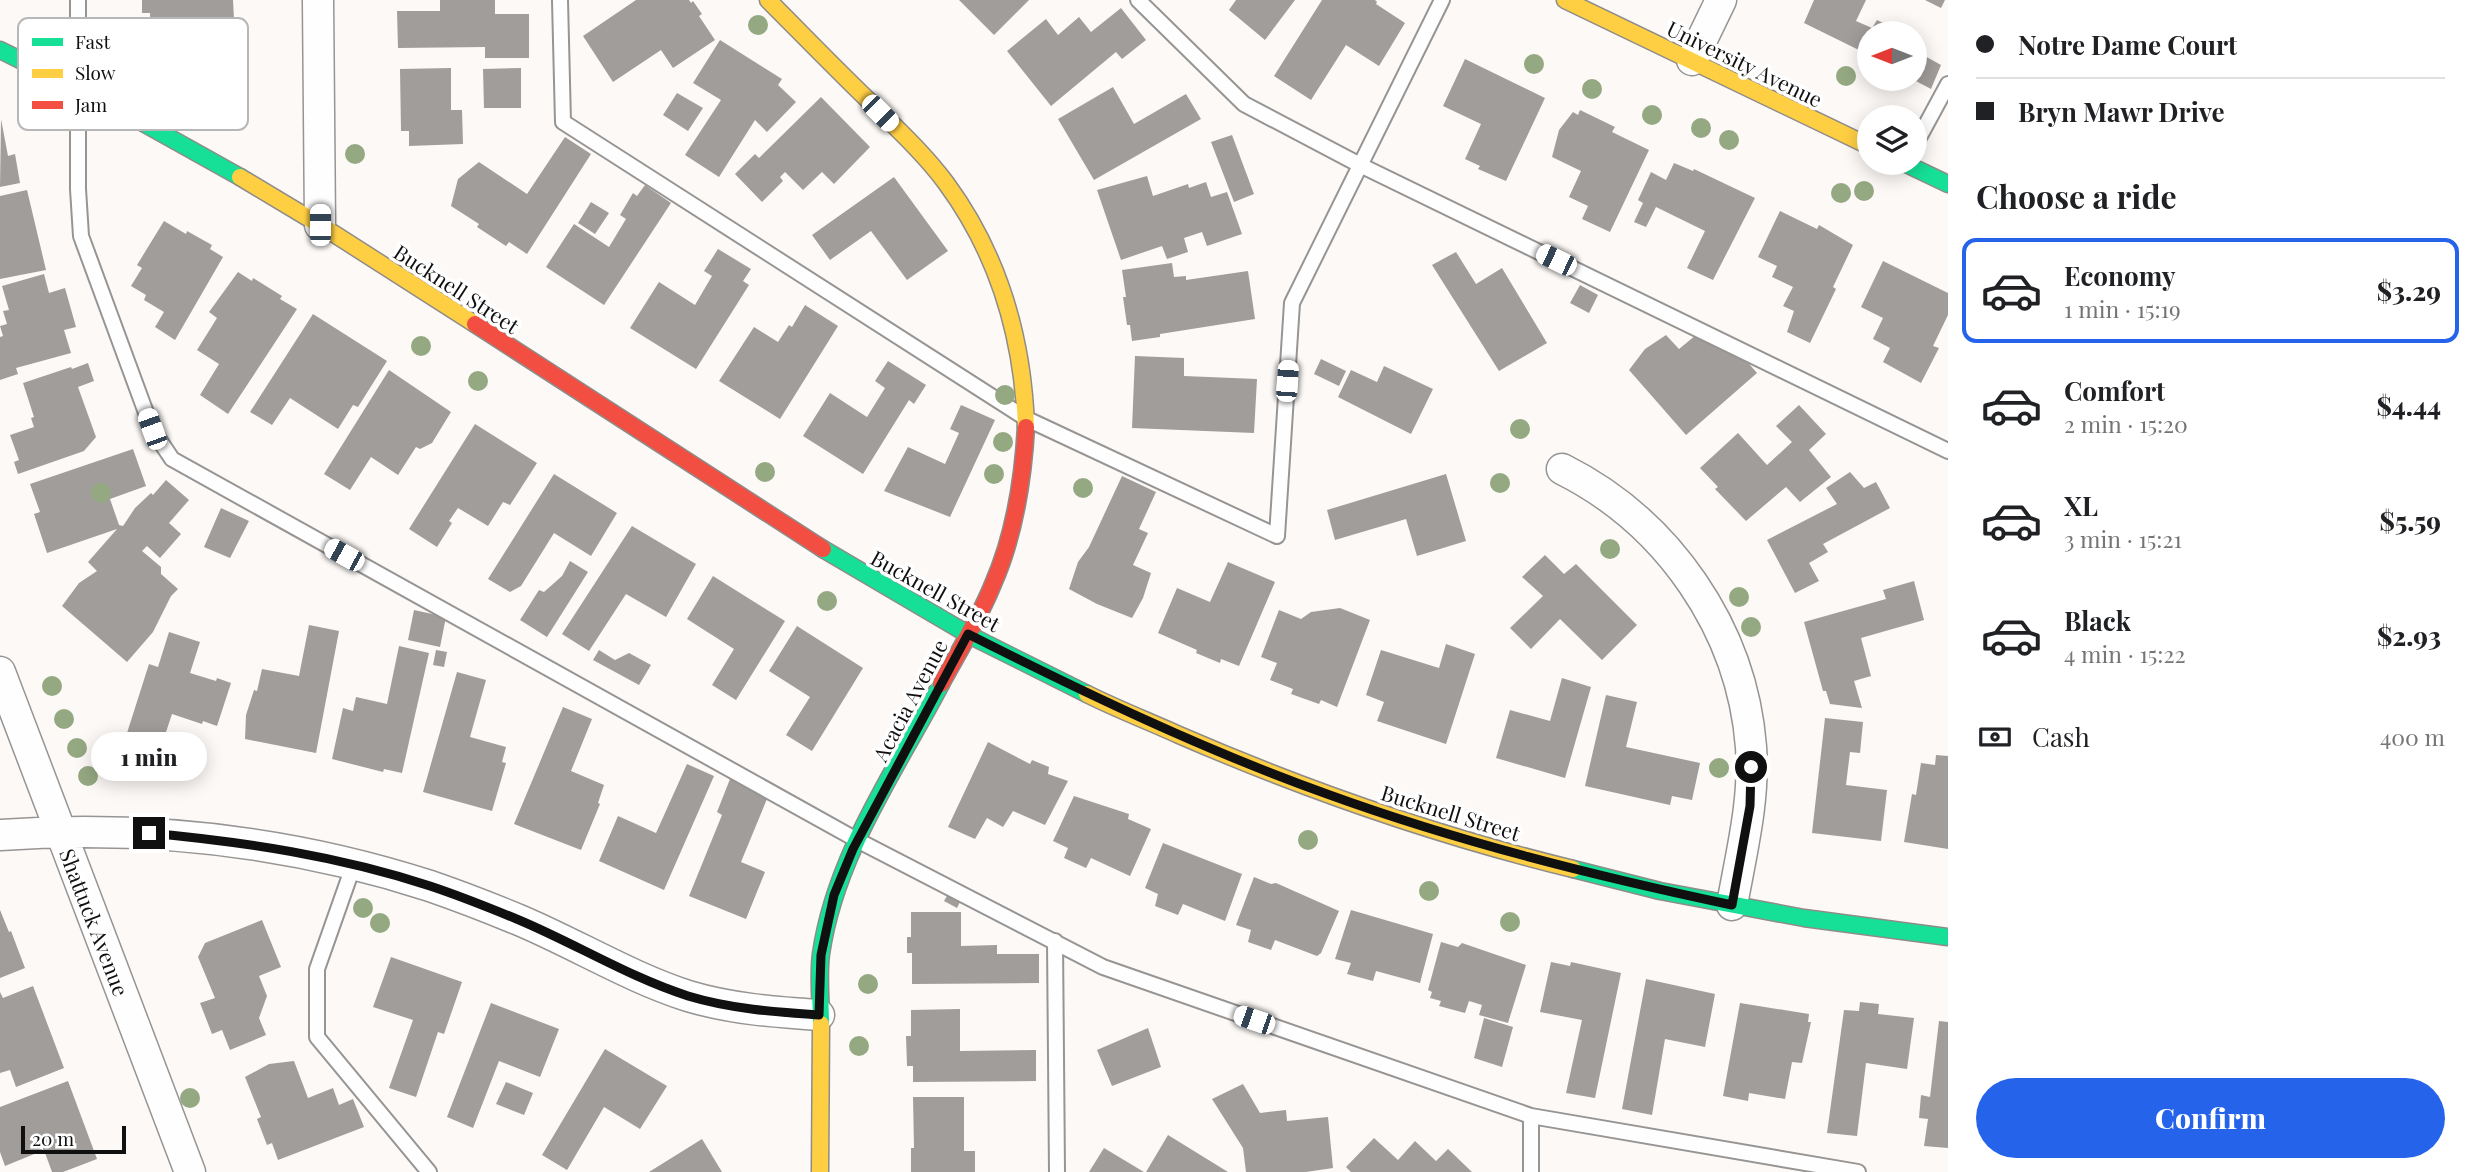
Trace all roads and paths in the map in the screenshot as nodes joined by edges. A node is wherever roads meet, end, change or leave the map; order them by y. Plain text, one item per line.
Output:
1 (78, 0) edge
2 (318, 0) edge
3 (560, 0) edge
4 (768, 0) edge
5 (1138, 0) edge
6 (1442, 0) edge
7 (1565, 0) edge
8 (1721, 0) edge
9 (78, 18) edge
10 (0, 50) edge
11 (18, 58) edge
12 (1692, 60) junction
13 (1948, 84) edge
14 (1927, 123) edge
15 (79, 130) edge
16 (158, 130) edge
17 (1857, 140) edge
18 (1360, 165) junction
19 (1927, 174) edge
20 (1948, 184) edge
21 (320, 225) junction
22 (1027, 419) junction
23 (1948, 451) edge
24 (1562, 469) dead end
25 (968, 634) junction
26 (0, 672) edge
27 (60, 831) junction
28 (0, 835) edge
29 (858, 840) junction
30 (354, 864) junction
31 (1732, 905) junction
32 (1948, 937) edge
33 (1055, 941) junction
34 (819, 1015) junction
35 (1531, 1116) junction
36 (190, 1172) edge
37 (429, 1172) edge
38 (820, 1172) edge
39 (1057, 1172) edge
40 (1531, 1172) edge
41 (1858, 1172) edge

1 - 9 lane
2 - 21 street
3 - 22 lane
4 - 22 street, Acacia Avenue
5 - 18 lane
6 - 18 lane
7 - 12 street, University Avenue
8 - 12 street
10 - 11 street, Bucknell Street
12 - 17 street, University Avenue
13 - 14 lane
15 - 29 lane
16 - 21 street, Bucknell Street
18 - 22 lane
18 - 23 lane
19 - 20 street
21 - 25 street, Bucknell Street
22 - 25 street, Acacia Avenue
24 - 31 street
25 - 29 street, Acacia Avenue
25 - 31 street, Bucknell Street
26 - 27 street, Shattuck Avenue
27 - 28 street
27 - 30 street
27 - 36 street, Shattuck Avenue
29 - 33 lane
29 - 34 street, Acacia Avenue
30 - 34 street
30 - 37 lane
31 - 32 street, Bucknell Street
33 - 35 lane
33 - 39 lane
34 - 38 street, Acacia Avenue
35 - 40 lane
35 - 41 lane

